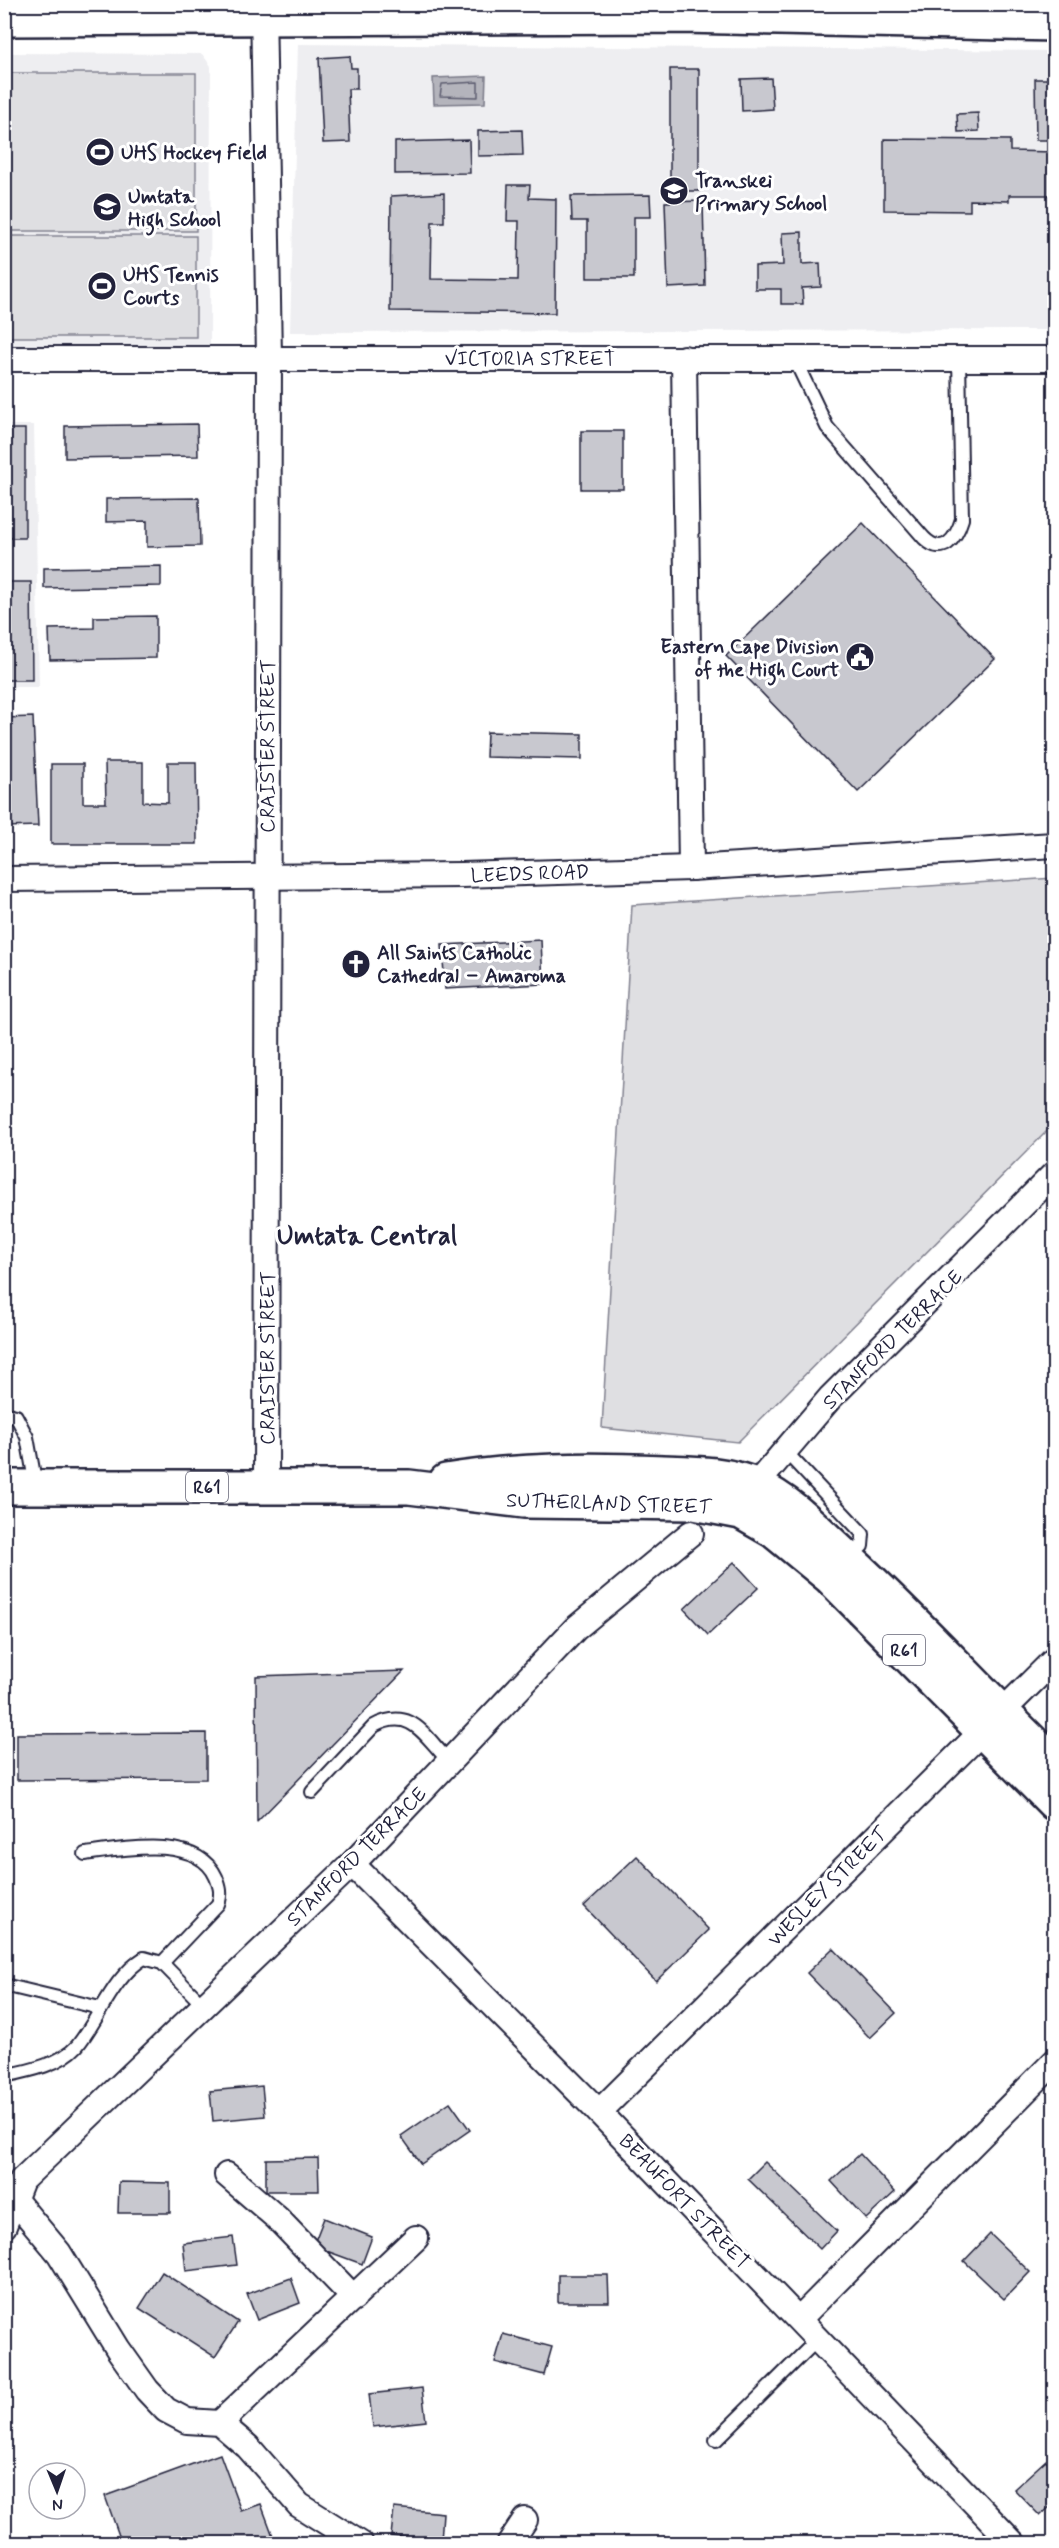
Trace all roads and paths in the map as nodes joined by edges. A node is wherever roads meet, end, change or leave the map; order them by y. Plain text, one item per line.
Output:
1 (683, 10) edge
2 (263, 12) edge
3 (4, 19) edge
4 (1054, 24) edge
5 (269, 358) junction
6 (684, 358) junction
7 (794, 358) junction
8 (958, 358) junction
9 (1054, 358) edge
10 (4, 359) edge
11 (1054, 846) edge
12 (691, 868) junction
13 (267, 876) junction
14 (4, 879) edge
15 (1054, 1174) edge
16 (4, 1414) edge
17 (785, 1451) junction
18 (4, 1487) edge
19 (37, 1487) junction
20 (267, 1487) junction
21 (748, 1499) junction
22 (691, 1533) dead end
23 (848, 1559) junction
24 (1054, 1660) edge
25 (992, 1720) junction
26 (449, 1761) junction
27 (1054, 1763) edge
28 (312, 1792) dead end
29 (1054, 1803) edge
30 (85, 1854) dead end
31 (352, 1864) junction
32 (162, 1963) junction
33 (4, 1985) edge
34 (205, 2007) junction
35 (100, 2008) junction
36 (1054, 2062) edge
37 (4, 2076) edge
38 (599, 2112) junction
39 (227, 2175) dead end
40 (14, 2186) edge
41 (4, 2226) edge
42 (416, 2238) dead end
43 (354, 2298) junction
44 (799, 2319) junction
45 (818, 2340) junction
46 (220, 2423) junction
47 (716, 2440) dead end
48 (525, 2520) dead end
49 (361, 2544) edge
50 (509, 2544) edge
51 (1014, 2544) edge

1 - 2 main road
1 - 4 main road
2 - 3 main road
2 - 5 street, CRAISTER STREET
5 - 6 street, VICTORIA STREET
5 - 10 street, VICTORIA STREET
5 - 13 street, CRAISTER STREET
6 - 7 street, VICTORIA STREET
6 - 12 street
7 - 8 street, VICTORIA STREET
7 - 8 lane
8 - 9 street, VICTORIA STREET
11 - 12 street, LEEDS ROAD
12 - 13 street, LEEDS ROAD
13 - 14 street, LEEDS ROAD
13 - 20 street, CRAISTER STREET
15 - 17 street, STANFORD TERRACE
16 - 19 lane
17 - 21 street, STANFORD TERRACE
17 - 23 lane
18 - 19 main road, SUTHERLAND STREET / R61
19 - 20 main road, SUTHERLAND STREET / R61
20 - 21 main road, SUTHERLAND STREET / R61
21 - 23 main road, SUTHERLAND STREET / R61
21 - 25 main road, SUTHERLAND STREET / R61
22 - 26 street, STANFORD TERRACE
23 - 25 main road, SUTHERLAND STREET / R61
24 - 25 street, WESLEY STREET
25 - 27 main road, SUTHERLAND STREET / R61
25 - 29 main road, SUTHERLAND STREET / R61
25 - 38 street, WESLEY STREET
26 - 28 lane
26 - 31 street, STANFORD TERRACE
30 - 32 lane
31 - 34 street, STANFORD TERRACE
31 - 38 street, BEAUFORT STREET
32 - 34 lane
32 - 35 lane
33 - 35 lane
34 - 40 street, STANFORD TERRACE
35 - 37 lane
36 - 44 street
38 - 44 street, BEAUFORT STREET
39 - 43 street
40 - 41 street
40 - 46 street
42 - 43 street
43 - 46 street
44 - 45 street, BEAUFORT STREET
45 - 47 lane
45 - 51 street, BEAUFORT STREET
46 - 49 street
48 - 50 street

